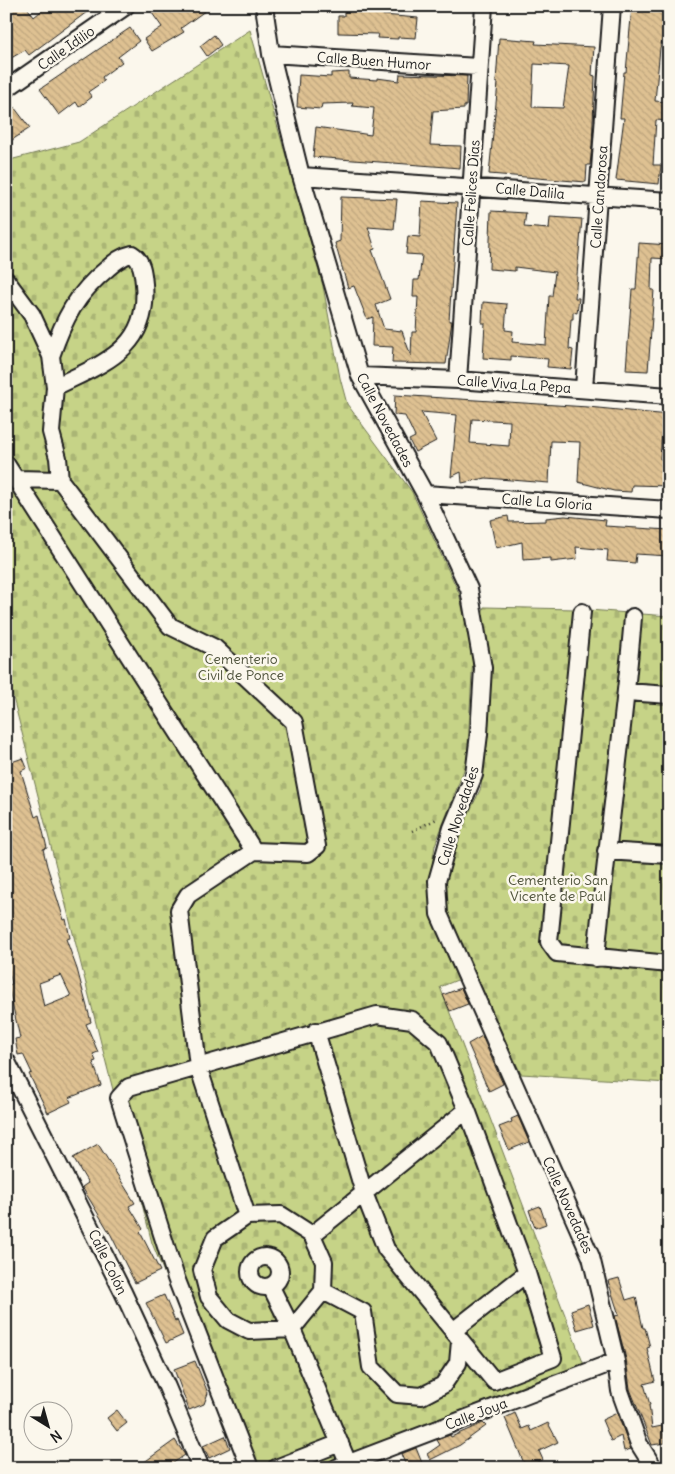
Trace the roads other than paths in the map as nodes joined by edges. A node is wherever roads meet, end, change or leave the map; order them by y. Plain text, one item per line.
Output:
1 (126, 6) edge
2 (264, 6) edge
3 (484, 6) edge
4 (612, 6) edge
5 (271, 54) junction
6 (478, 67) junction
7 (6, 89) edge
8 (301, 176) junction
9 (471, 186) junction
10 (599, 197) junction
11 (669, 201) edge
12 (6, 280) edge
13 (51, 356) junction
14 (360, 376) junction
15 (458, 380) junction
16 (55, 387) junction
17 (584, 388) junction
18 (669, 396) edge
19 (6, 464) edge
20 (17, 480) junction
21 (60, 480) junction
22 (425, 494) junction
23 (669, 510) edge
24 (582, 612) dead end
25 (633, 617) dead end
26 (627, 692) junction
27 (669, 696) edge
28 (254, 851) junction
29 (606, 851) junction
30 (669, 855) edge
31 (596, 958) junction
32 (669, 964) edge
33 (316, 1031) junction
34 (7, 1060) edge
35 (198, 1066) junction
36 (467, 1110) junction
37 (364, 1193) junction
38 (247, 1216) junction
39 (312, 1235) junction
40 (202, 1270) junction
41 (527, 1273) junction
42 (176, 1278) junction
43 (271, 1287) dead end
44 (323, 1292) junction
45 (292, 1329) junction
46 (457, 1336) junction
47 (616, 1361) junction
48 (340, 1443) junction
49 (342, 1465) edge
50 (201, 1468) edge
51 (250, 1468) edge
52 (276, 1468) edge
53 (654, 1468) edge

1 - 7 street, Calle Idilio
2 - 5 street, Calle Novedades
3 - 6 street, Calle Felices Días
4 - 10 street, Calle Candorosa
5 - 6 street, Calle Buen Humor
5 - 8 street, Calle Novedades
6 - 9 street, Calle Felices Días
8 - 9 street, Calle Dalila
8 - 14 street, Calle Novedades
9 - 10 street, Calle Dalila
9 - 15 street, Calle Felices Días
10 - 11 street, Calle Dalila
10 - 17 street, Calle Candorosa
12 - 13 street
13 - 16 street
13 - 16 street
14 - 15 street, Calle Viva La Pepa
14 - 22 street, Calle Novedades
15 - 17 street, Calle Viva La Pepa
16 - 21 street
17 - 18 street, Calle Viva La Pepa
19 - 20 street
20 - 21 street
20 - 28 street
21 - 28 street
22 - 23 street, Calle La Gloria
22 - 47 street, Calle Novedades
24 - 31 street
25 - 26 street
26 - 27 street
26 - 29 street
28 - 35 street
29 - 30 street
29 - 31 street
31 - 32 street
33 - 35 street
33 - 36 street
33 - 37 street
34 - 50 street, Calle Colón
35 - 38 street
35 - 42 street
36 - 37 street
36 - 41 street
37 - 39 street
37 - 46 street
38 - 39 street
38 - 40 street
39 - 44 street
40 - 42 street
40 - 45 street
41 - 46 street
41 - 46 street
42 - 51 street
43 - 45 street
44 - 45 street
44 - 46 street
45 - 48 street
47 - 49 street, Calle Joya
47 - 53 street, Calle Novedades
48 - 49 street
48 - 52 street

